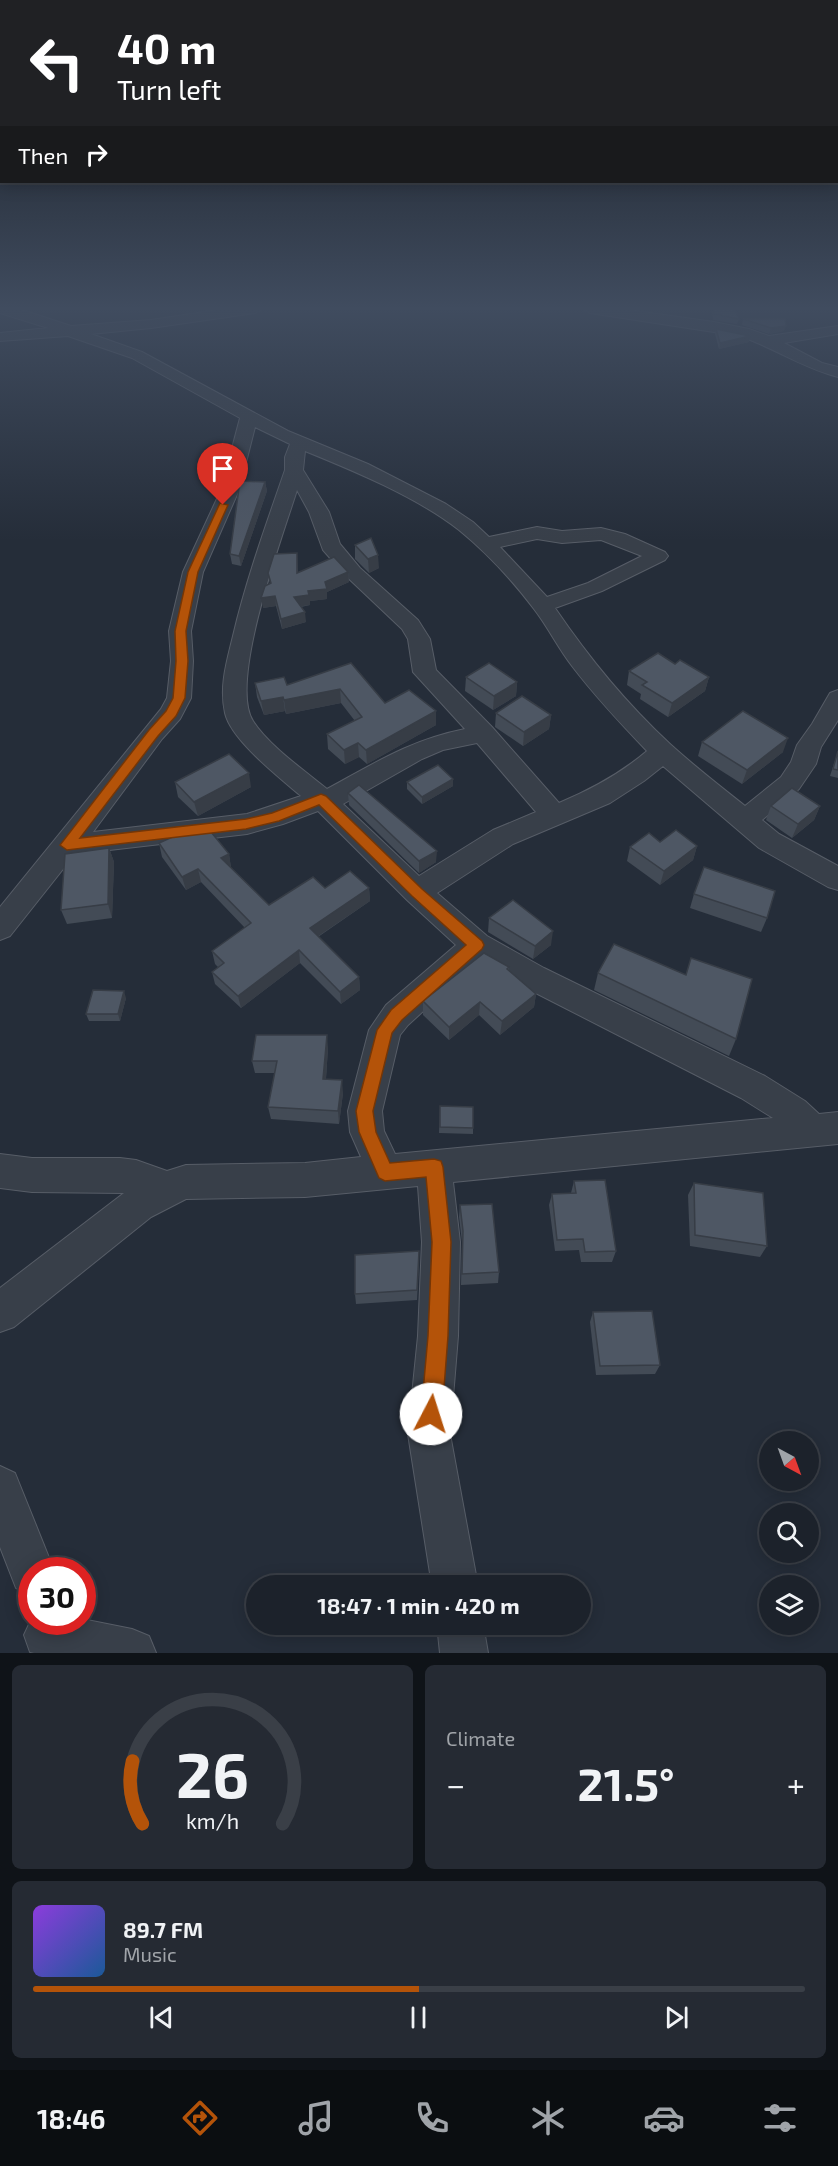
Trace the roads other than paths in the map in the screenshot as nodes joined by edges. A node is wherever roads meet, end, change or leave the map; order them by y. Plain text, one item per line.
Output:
1 (196, 386) edge
2 (249, 417) junction
3 (296, 457) junction
4 (484, 544) junction
5 (542, 605) junction
6 (838, 698) edge
7 (483, 733) junction
8 (663, 752) junction
9 (323, 800) junction
10 (555, 816) junction
11 (744, 821) junction
12 (67, 845) junction
13 (838, 879) edge
14 (417, 892) junction
15 (0, 928) edge
16 (476, 945) junction
17 (824, 1128) edge
18 (434, 1167) junction
19 (0, 1171) edge
20 (385, 1172) junction
21 (166, 1189) junction
22 (0, 1313) edge
23 (0, 1488) edge
24 (26, 1557) edge
25 (453, 1575) edge
26 (462, 1635) edge
27 (45, 1636) edge
28 (132, 1653) edge
29 (464, 1653) edge

1 - 2 street
2 - 3 street
2 - 12 street
3 - 4 street
3 - 7 street
3 - 9 street
4 - 5 street
4 - 5 street
5 - 8 street
6 - 11 street
7 - 9 street
7 - 10 street
8 - 10 street
8 - 11 street
9 - 12 street
9 - 14 street
10 - 14 street
11 - 13 street
12 - 15 street
14 - 16 street
16 - 17 street
16 - 20 street
17 - 18 street
18 - 20 street
18 - 25 street
19 - 21 street
20 - 21 street
21 - 22 street
23 - 24 street
26 - 29 street
27 - 28 street

